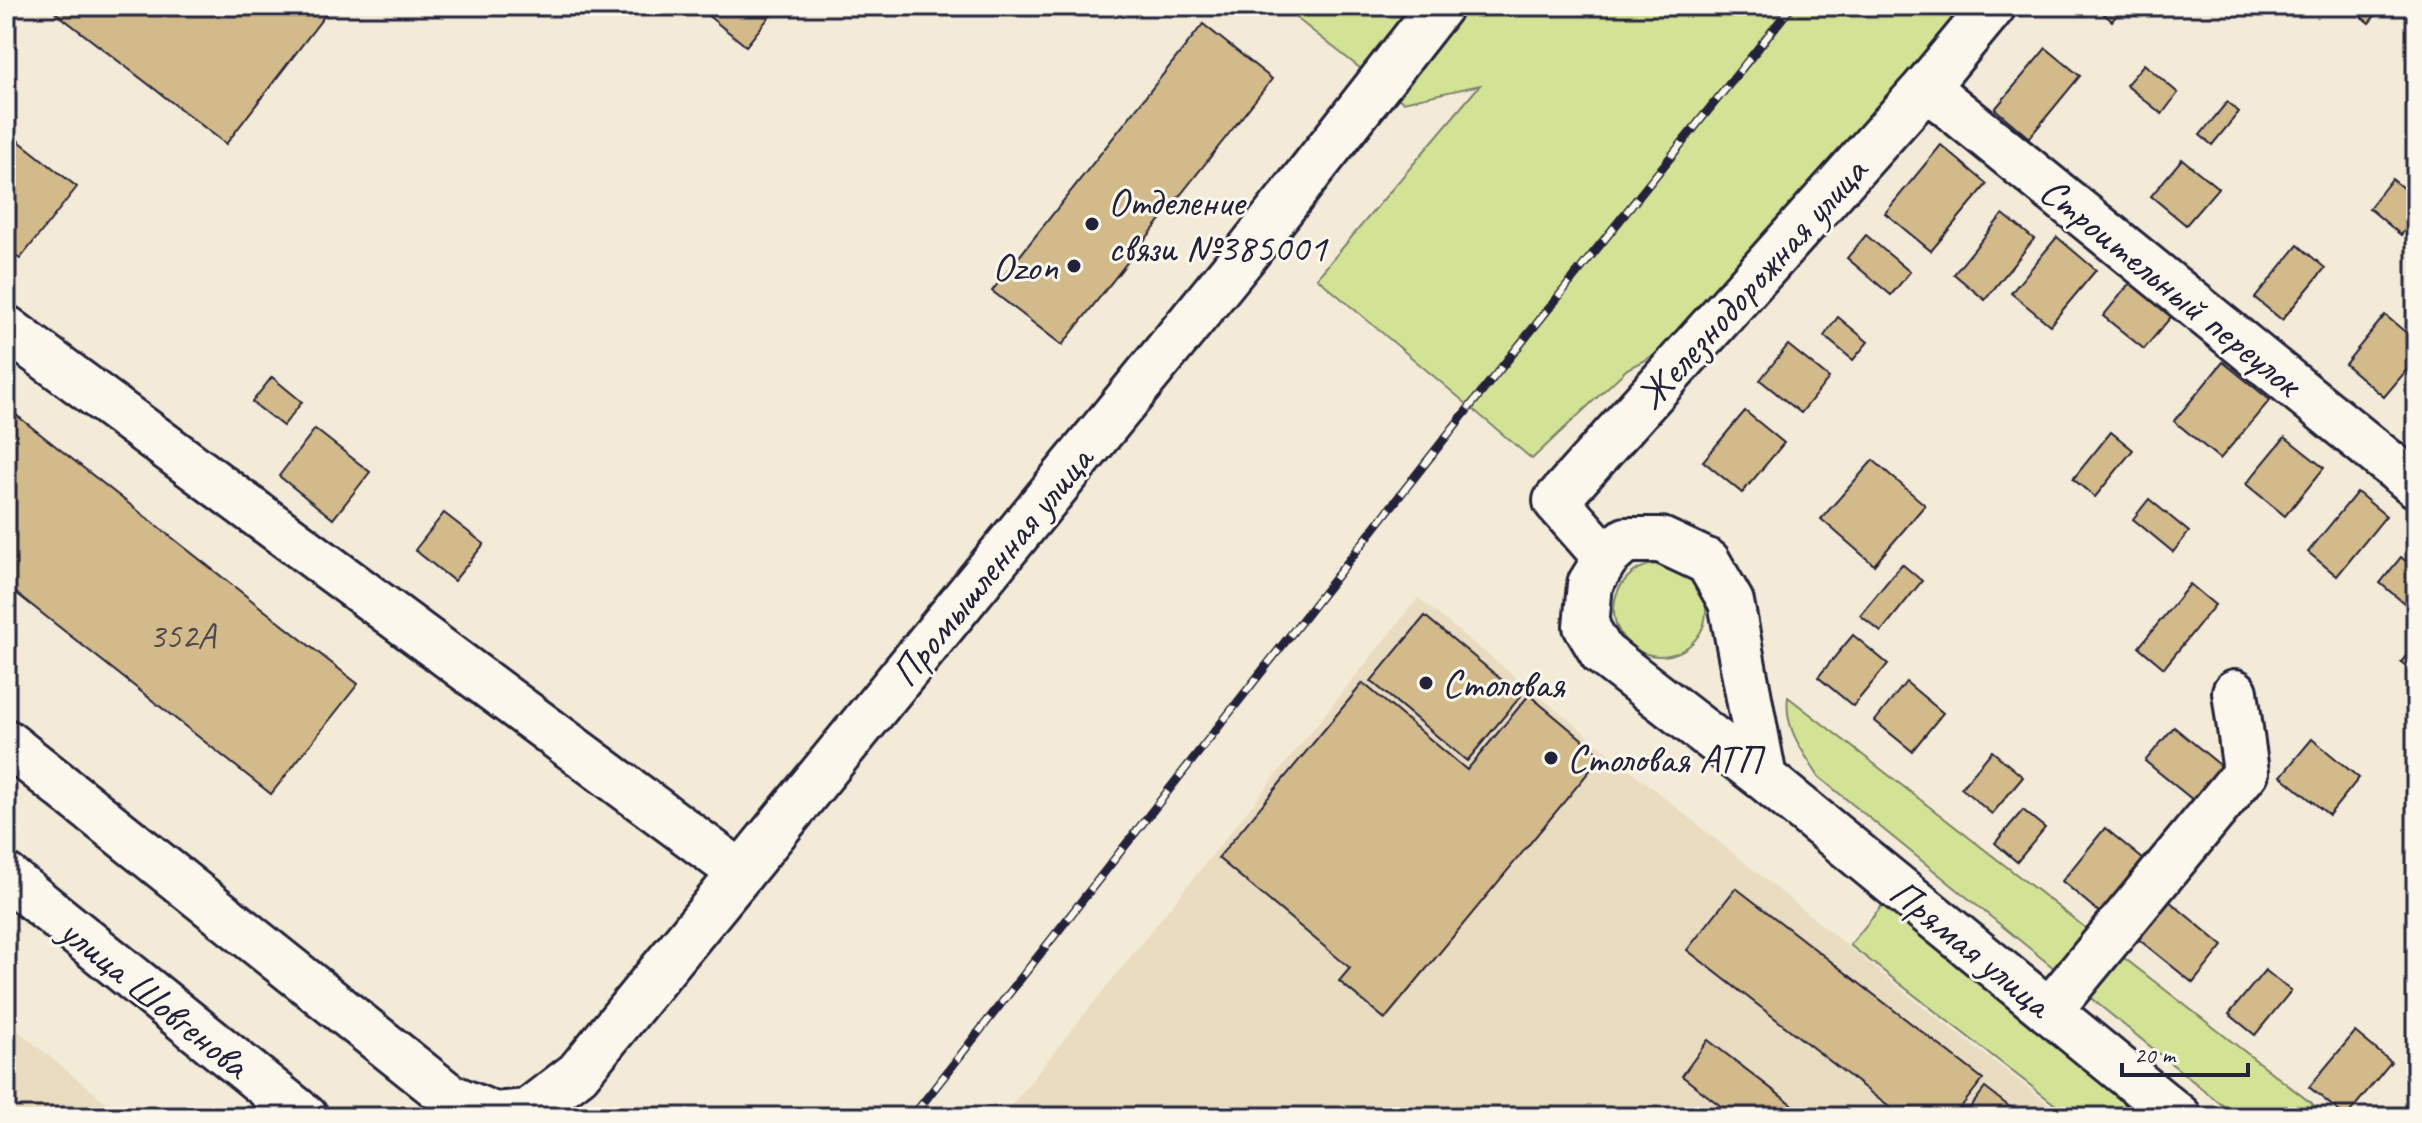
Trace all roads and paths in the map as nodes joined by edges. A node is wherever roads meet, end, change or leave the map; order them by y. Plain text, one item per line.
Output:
1 (1440, 6) edge
2 (1993, 6) edge
3 (1926, 87) junction
4 (6, 328) edge
5 (2416, 485) edge
6 (1606, 558) junction
7 (2235, 692) dead end
8 (6, 742) edge
9 (1764, 778) junction
10 (741, 873) junction
11 (6, 876) edge
12 (2049, 1011) junction
13 (305, 1117) edge
14 (2179, 1117) edge

1 - 10 street, Промышленная улица
2 - 3 street, Железнодорожная улица
3 - 5 street, Строительный переулок
3 - 6 street, Железнодорожная улица
4 - 10 street
6 - 9 street, Прямая улица
6 - 9 street
7 - 12 street
8 - 10 street, Промышленная улица
9 - 12 street, Прямая улица
11 - 13 street, улица Шовгенова
12 - 14 street, Прямая улица

